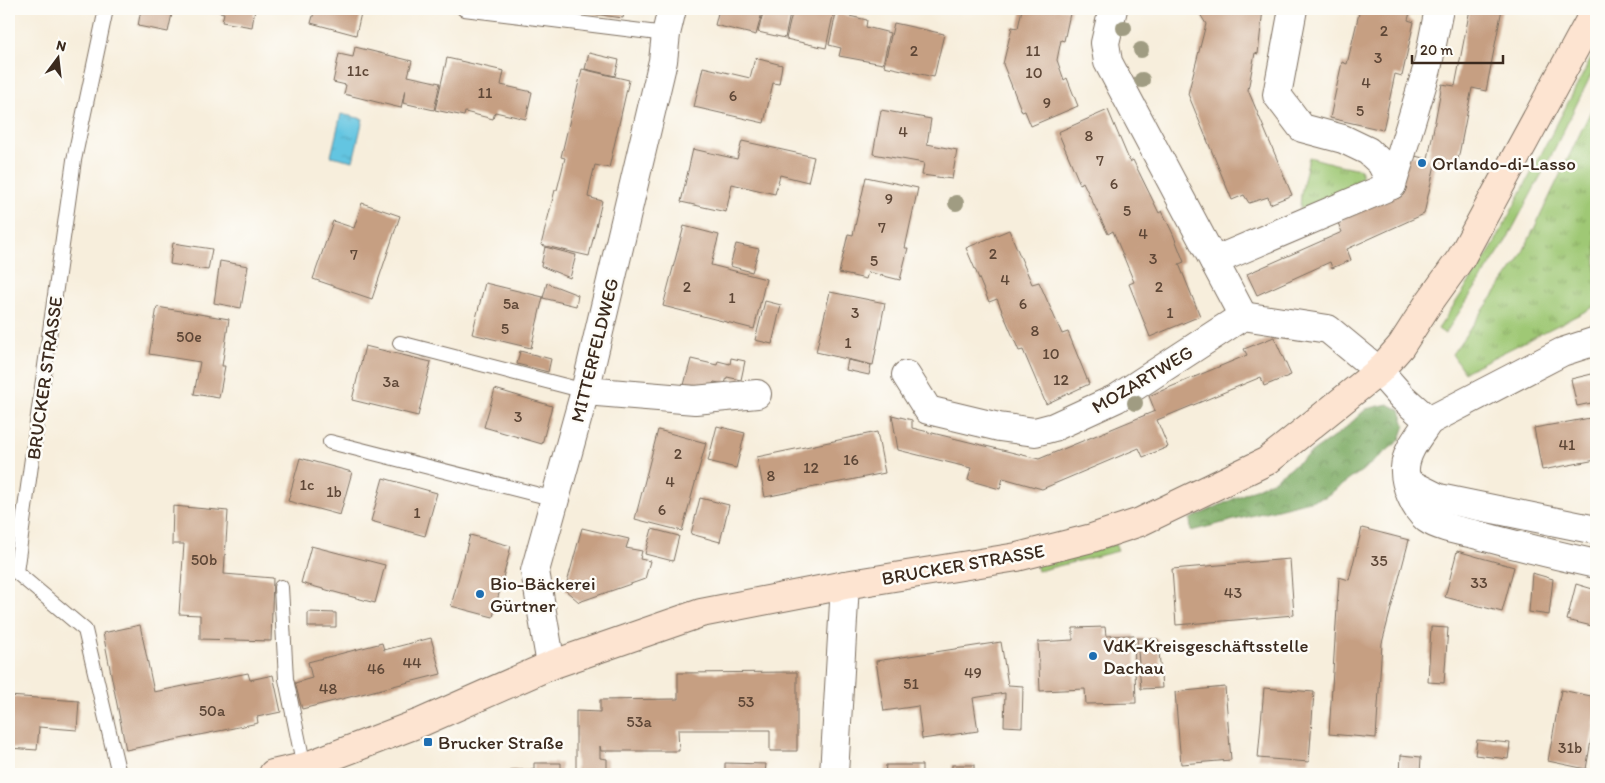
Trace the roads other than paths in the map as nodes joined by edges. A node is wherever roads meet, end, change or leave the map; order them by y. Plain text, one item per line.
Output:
1 (106, 9) edge
2 (464, 9) edge
3 (1113, 9) edge
4 (1293, 9) edge
5 (1439, 9) edge
6 (1596, 9) edge
7 (669, 21) edge
8 (1392, 185) junction
9 (1214, 261) junction
10 (1243, 316) junction
11 (1596, 340) edge
12 (400, 343) dead end
13 (1379, 371) junction
14 (906, 375) dead end
15 (585, 392) junction
16 (757, 394) dead end
17 (1429, 421) junction
18 (330, 442) dead end
19 (1407, 482) junction
20 (555, 499) junction
21 (1596, 530) edge
22 (1596, 564) edge
23 (845, 585) junction
24 (281, 587) dead end
25 (551, 664) junction
26 (304, 767) junction
27 (119, 774) edge
28 (274, 774) edge
29 (834, 774) edge

1 - 27 lane, BRUCKER STRASSE
2 - 7 lane, MITTERFELDWEG
3 - 9 street
4 - 8 street
5 - 8 street
6 - 13 main road, BRUCKER STRASSE
7 - 15 street, MITTERFELDWEG
8 - 9 street
9 - 10 street
10 - 13 street
10 - 14 street, MOZARTWEG
11 - 17 street
12 - 15 lane
13 - 17 street
13 - 23 main road, BRUCKER STRASSE
15 - 16 street
15 - 20 street, MITTERFELDWEG
17 - 19 street
18 - 20 lane
19 - 21 street
19 - 22 street
20 - 25 street, MITTERFELDWEG
23 - 25 main road, BRUCKER STRASSE
23 - 29 street
24 - 26 lane
25 - 26 main road, BRUCKER STRASSE
26 - 28 main road, BRUCKER STRASSE

